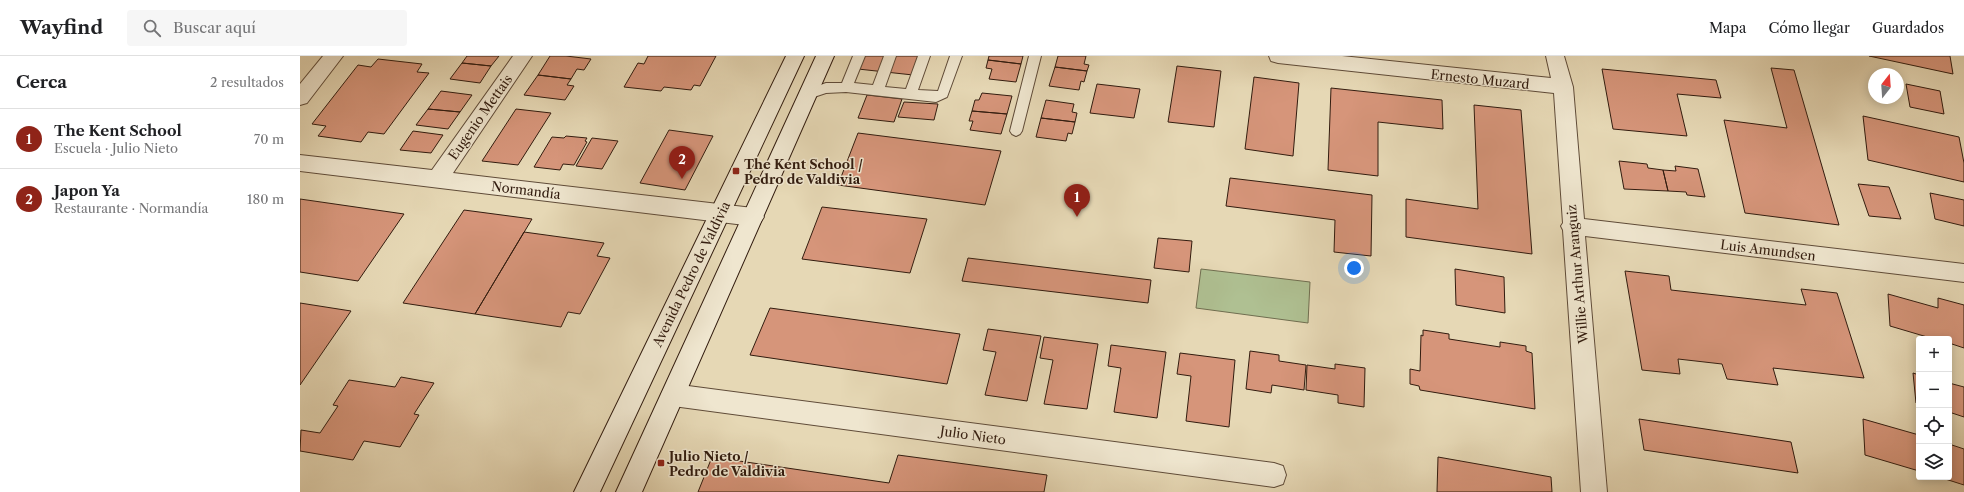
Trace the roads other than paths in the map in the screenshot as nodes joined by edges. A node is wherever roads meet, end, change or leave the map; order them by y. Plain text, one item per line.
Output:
1 (334, 56) edge
2 (523, 56) edge
3 (795, 56) edge
4 (825, 56) edge
5 (859, 56) edge
6 (890, 56) edge
7 (924, 56) edge
8 (956, 56) edge
9 (1035, 56) edge
10 (1278, 56) edge
11 (1555, 56) edge
12 (846, 87) junction
13 (1563, 88) junction
14 (877, 91) junction
15 (808, 94) junction
16 (910, 94) junction
17 (300, 98) edge
18 (1016, 131) dead end
19 (300, 163) edge
20 (437, 179) junction
21 (720, 213) junction
22 (752, 218) junction
23 (1572, 226) junction
24 (1964, 273) edge
25 (673, 395) junction
26 (1274, 476) dead end
27 (587, 492) edge
28 (629, 492) edge
29 (1594, 492) edge

1 - 17 street
2 - 20 street, Eugenio Mettais
3 - 21 street, Avenida Pedro de Valdivia
4 - 15 street
5 - 12 lane
6 - 14 lane
7 - 16 lane
8 - 16 lane
9 - 18 lane
10 - 13 street, Ernesto Muzard
11 - 13 street, Willie Arthur Aranguiz
12 - 14 lane
12 - 15 lane
13 - 23 street, Willie Arthur Aranguiz
14 - 16 lane
15 - 22 street
19 - 20 street, Normandía
20 - 21 street, Normandía
21 - 22 street, Normandía
21 - 27 street, Avenida Pedro de Valdivia
22 - 25 street
23 - 24 street, Luis Amundsen
23 - 29 street, Willie Arthur Aranguiz
25 - 26 street, Julio Nieto
25 - 28 street

